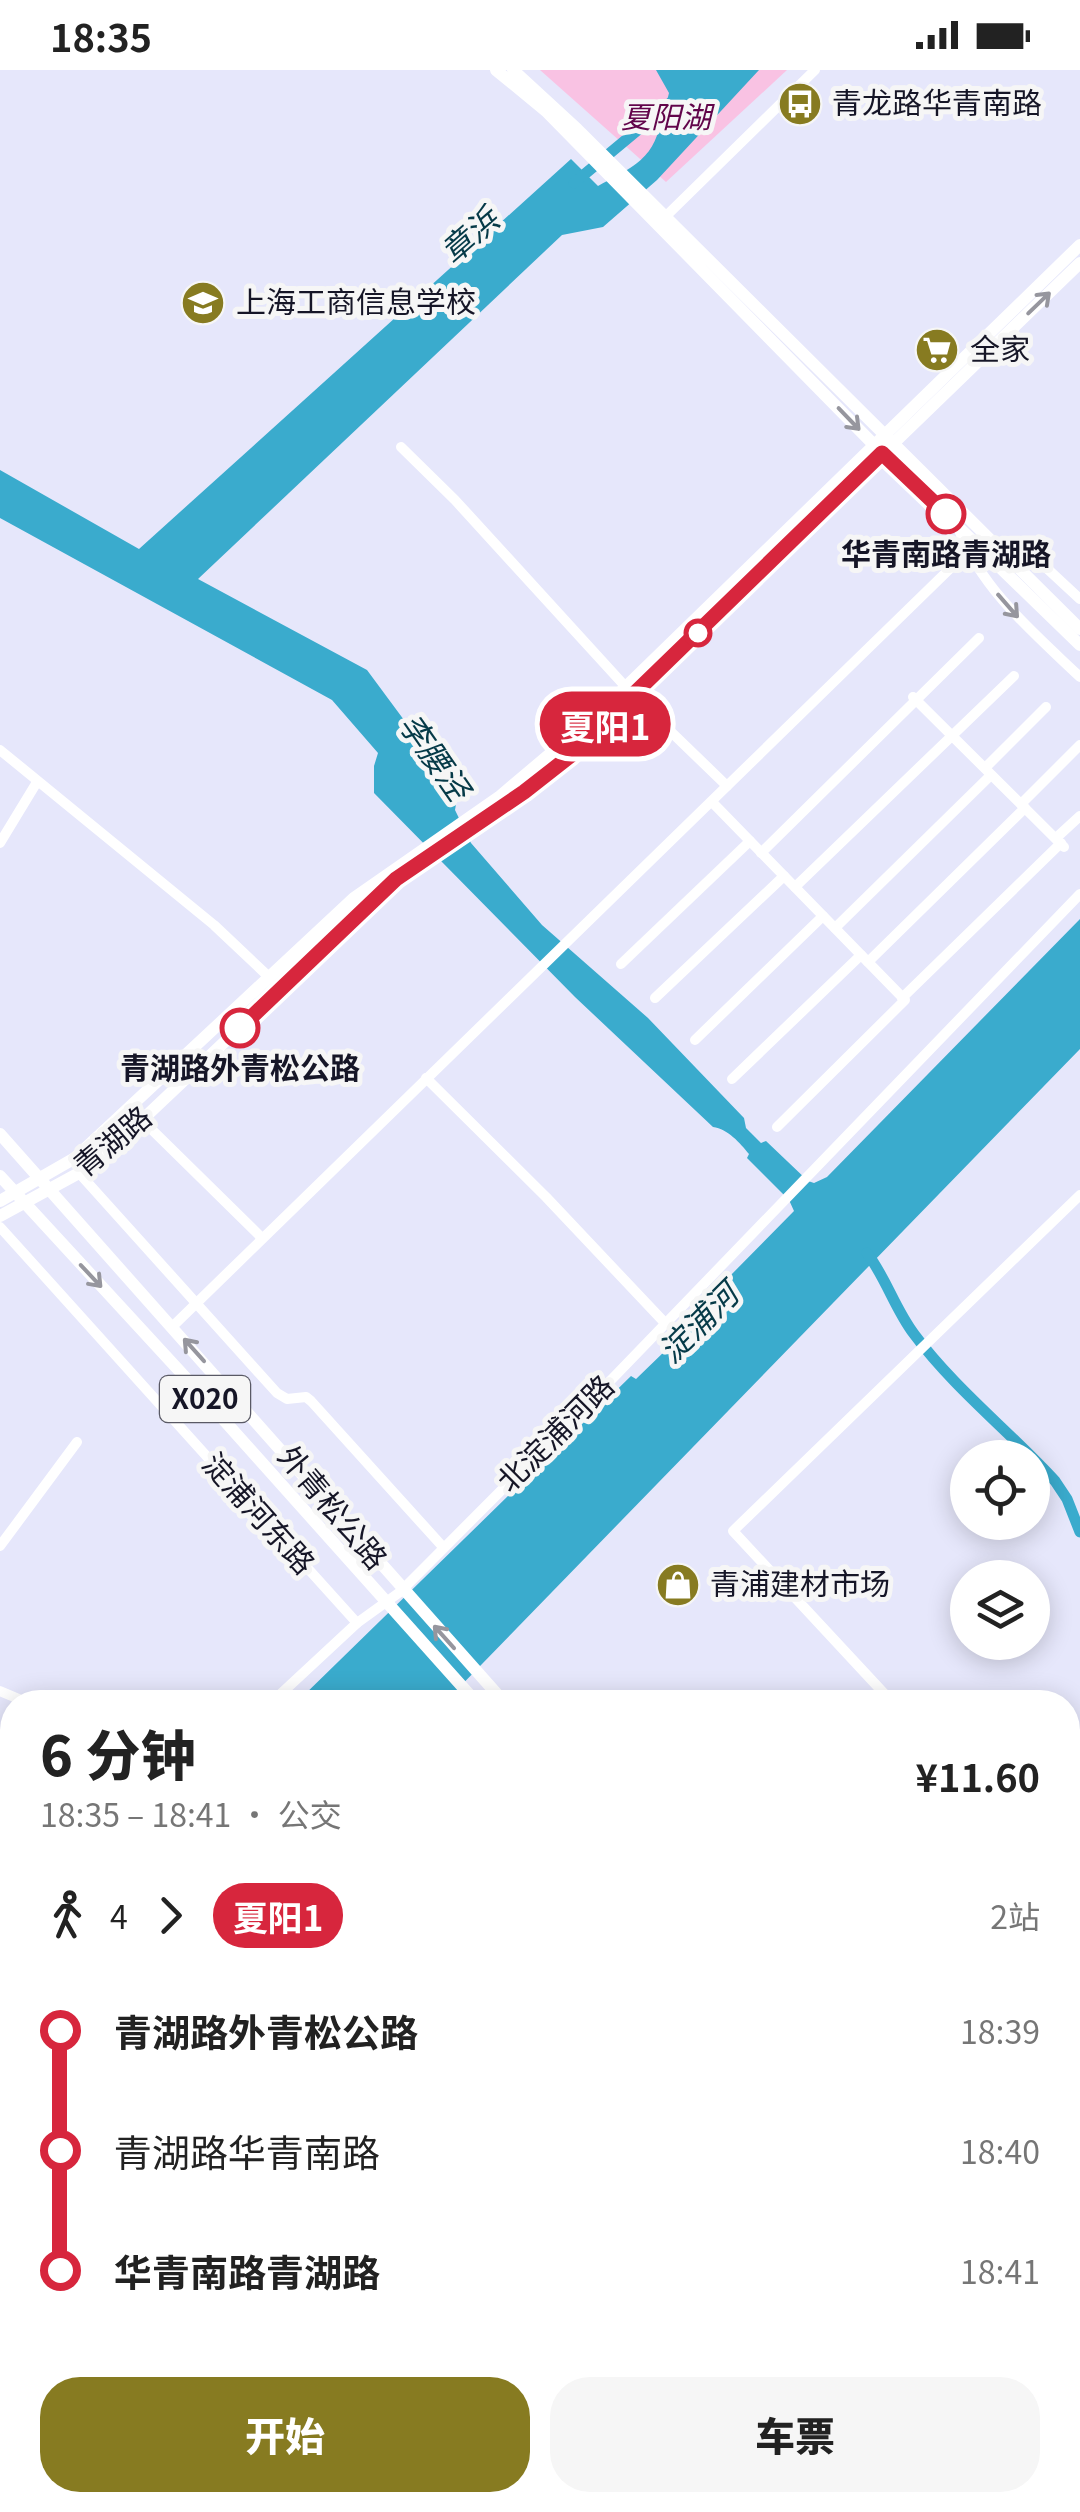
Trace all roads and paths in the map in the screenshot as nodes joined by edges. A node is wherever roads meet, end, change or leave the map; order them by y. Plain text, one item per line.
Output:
1 (496, 70) edge
2 (513, 70) edge
3 (815, 70) edge
4 (573, 132) junction
5 (661, 220) junction
6 (1080, 244) edge
7 (1080, 263) edge
8 (883, 443) junction
9 (400, 446) dead end
10 (957, 524) junction
11 (992, 541) junction
12 (968, 552) junction
13 (977, 566) junction
14 (1010, 578) junction
15 (1080, 598) edge
16 (1080, 629) edge
17 (979, 638) dead end
18 (1080, 645) edge
19 (1014, 676) dead end
20 (1080, 677) edge
21 (630, 691) junction
22 (914, 699) junction
23 (1046, 707) dead end
24 (952, 736) junction
25 (1080, 745) edge
26 (0, 750) edge
27 (988, 772) junction
28 (38, 782) junction
29 (727, 786) junction
30 (712, 802) junction
31 (1023, 806) junction
32 (1080, 816) edge
33 (750, 841) junction
34 (0, 843) edge
35 (1061, 843) junction
36 (427, 851) junction
37 (761, 852) junction
38 (784, 876) junction
39 (795, 887) junction
40 (1080, 894) edge
41 (822, 916) junction
42 (834, 928) junction
43 (864, 959) junction
44 (621, 964) dead end
45 (270, 978) junction
46 (655, 998) dead end
47 (902, 998) junction
48 (695, 1040) dead end
49 (426, 1078) junction
50 (732, 1079) dead end
51 (142, 1120) junction
52 (777, 1127) dead end
53 (0, 1134) edge
54 (79, 1174) junction
55 (0, 1176) edge
56 (47, 1184) junction
57 (1080, 1194) edge
58 (20, 1199) junction
59 (0, 1201) edge
60 (0, 1216) edge
61 (0, 1226) edge
62 (262, 1238) junction
63 (197, 1302) junction
64 (665, 1323) junction
65 (172, 1326) junction
66 (77, 1442) dead end
67 (0, 1546) edge
68 (443, 1547) junction
69 (358, 1623) junction
70 (285, 1690) edge
71 (465, 1690) edge
72 (492, 1690) edge
73 (881, 1690) edge

1 - 4 main road
2 - 4 main road
3 - 5 street
4 - 5 main road
5 - 8 main road
6 - 8 main road, 青湖路
8 -> 7 main road, 青湖路
8 - 10 main road
8 - 11 main road
8 - 21 main road, 青湖路
9 - 21 street
10 - 12 street
10 - 14 main road
11 - 15 street
11 - 16 main road
12 - 13 street
12 - 29 street
13 - 14 street
13 -> 20 street
14 - 18 main road
17 - 22 street
19 - 24 street
21 - 29 street
21 - 36 main road, 青湖路
22 - 24 street
22 - 37 street
23 - 27 street
24 - 27 street
24 - 39 street
25 - 31 street
26 - 28 street
27 - 31 street
27 - 42 street
28 - 34 street
28 - 45 street
29 - 30 street
30 - 33 street
30 - 49 street
31 - 35 street
31 - 43 street
32 - 35 street
33 - 37 street
33 - 44 street
35 - 47 street
36 - 45 main road, 青湖路
36 - 51 main road, 青湖路
37 - 38 street
38 - 39 street
38 - 46 street
39 - 41 street
40 - 64 street, 北淀浦河路
41 - 42 street
41 - 48 street
42 - 43 street
43 - 47 street
43 - 50 street
45 - 56 main road, 青湖路
47 - 52 street
49 - 62 street
49 - 64 street
51 - 54 main road, 青湖路
51 - 62 street
53 - 56 main road, 外青松公路 / X020
54 - 56 main road, 青湖路
54 - 63 street
55 - 58 main road, 外青松公路 / X020
56 - 58 main road
56 - 65 main road, 外青松公路 / X020
57 - 73 street
58 - 59 main road
58 - 60 main road
58 -> 71 main road, 外青松公路 / X020
61 - 69 street, 淀浦河东路
62 - 63 street
63 - 65 street
63 - 68 street
64 - 68 street, 北淀浦河路
72 -> 65 main road, 外青松公路 / X020
66 - 67 street
68 - 69 street, 北淀浦河路
69 - 70 street, 北淀浦河路

